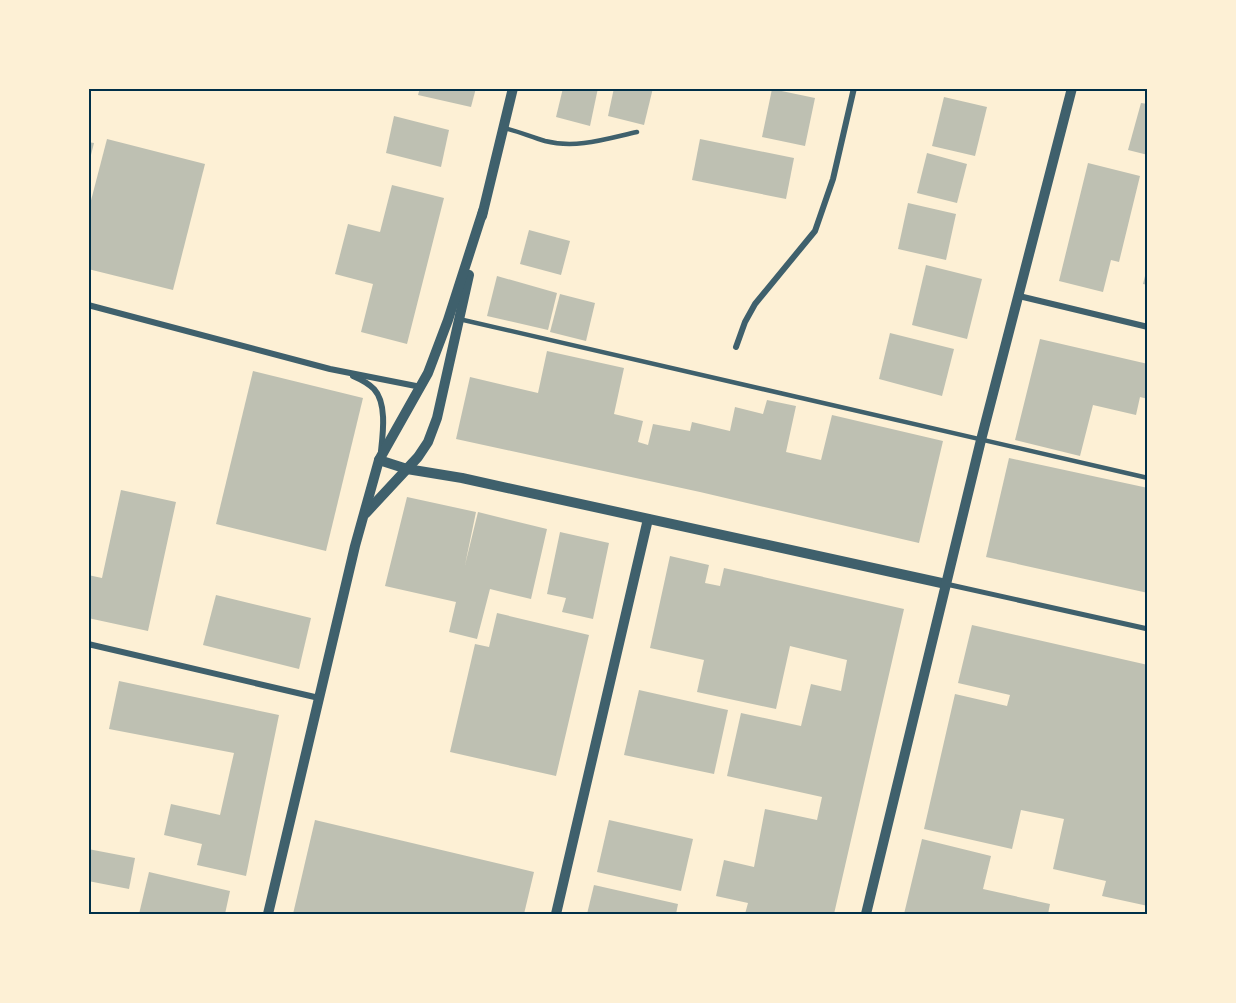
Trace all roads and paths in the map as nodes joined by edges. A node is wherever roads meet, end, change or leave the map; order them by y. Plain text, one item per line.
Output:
1 (513, 88) edge
2 (854, 88) edge
3 (1072, 88) edge
4 (504, 128) junction
5 (637, 132) dead end
6 (483, 211) junction
7 (1019, 296) junction
8 (88, 305) edge
9 (459, 319) junction
10 (1148, 327) edge
11 (736, 347) dead end
12 (344, 372) junction
13 (421, 387) junction
14 (981, 440) junction
15 (379, 460) junction
16 (407, 469) junction
17 (1148, 478) edge
18 (363, 518) junction
19 (648, 519) junction
20 (946, 584) junction
21 (1148, 629) edge
22 (88, 644) edge
23 (319, 698) junction
24 (268, 915) edge
25 (556, 915) edge
26 (866, 915) edge

1 - 4 street
2 - 11 street
3 - 7 street
4 - 5 lane
4 - 6 street
6 - 9 street
6 - 13 street
7 - 10 street
7 - 14 street
8 - 12 street
9 - 14 lane
9 - 16 street
12 - 13 street
12 - 15 street
13 - 15 street
14 - 17 lane
14 - 20 street
15 - 16 street
15 - 18 street
16 - 18 street
16 - 19 street
18 - 23 street
19 - 20 street
19 - 25 street
20 - 21 street
20 - 26 street
22 - 23 street
23 - 24 street

